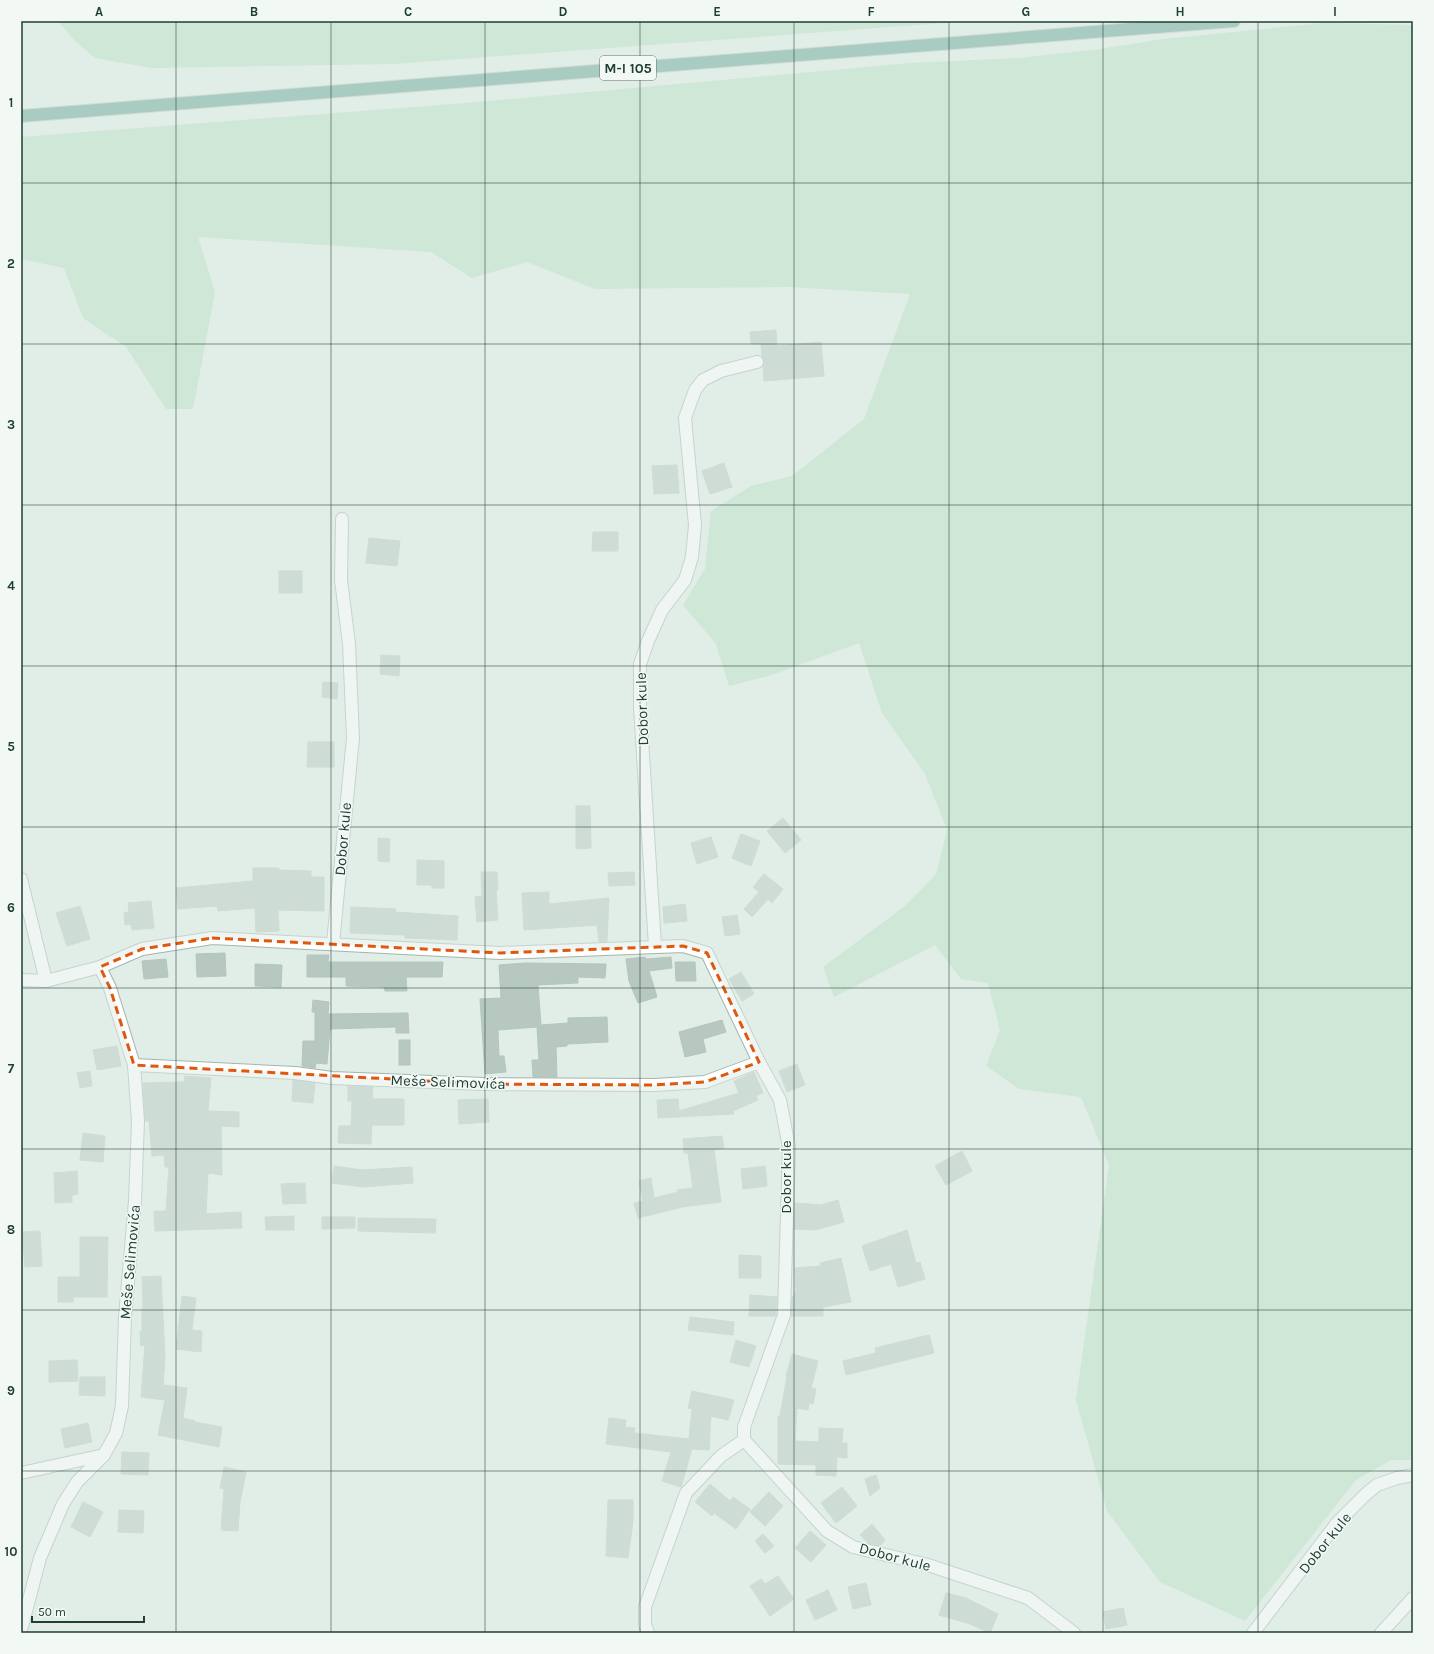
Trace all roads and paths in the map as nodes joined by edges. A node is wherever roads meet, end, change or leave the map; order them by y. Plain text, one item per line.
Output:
1 (1234, 21) edge
2 (21, 116) edge
3 (757, 362) dead end
4 (342, 519) dead end
5 (21, 879) edge
6 (333, 943) junction
7 (655, 946) junction
8 (100, 967) junction
9 (21, 980) edge
10 (46, 981) junction
11 (760, 1062) junction
12 (134, 1065) junction
13 (744, 1440) junction
14 (104, 1455) junction
15 (21, 1473) edge
16 (1413, 1475) edge
17 (1413, 1598) edge
18 (21, 1630) edge
19 (648, 1633) edge
20 (1074, 1633) edge
21 (1253, 1633) edge
22 (1381, 1633) edge

1 - 2 main road, M-I 105
3 - 7 street, Dobor kule
4 - 6 street, Dobor kule
5 - 10 street
6 - 7 street, Dobor kule
6 - 8 street, Dobor kule
7 - 11 street, Dobor kule
8 - 10 street, Dobor kule
8 - 12 street, Meše Selimovića
9 - 10 street, Dobor kule
11 - 12 street, Meše Selimovića
11 - 13 street, Dobor kule
12 - 14 street, Meše Selimovića
13 - 19 street
13 - 20 street, Dobor kule
14 - 15 street
14 - 18 street, Meše Selimovića
16 - 21 street, Dobor kule
17 - 22 street

